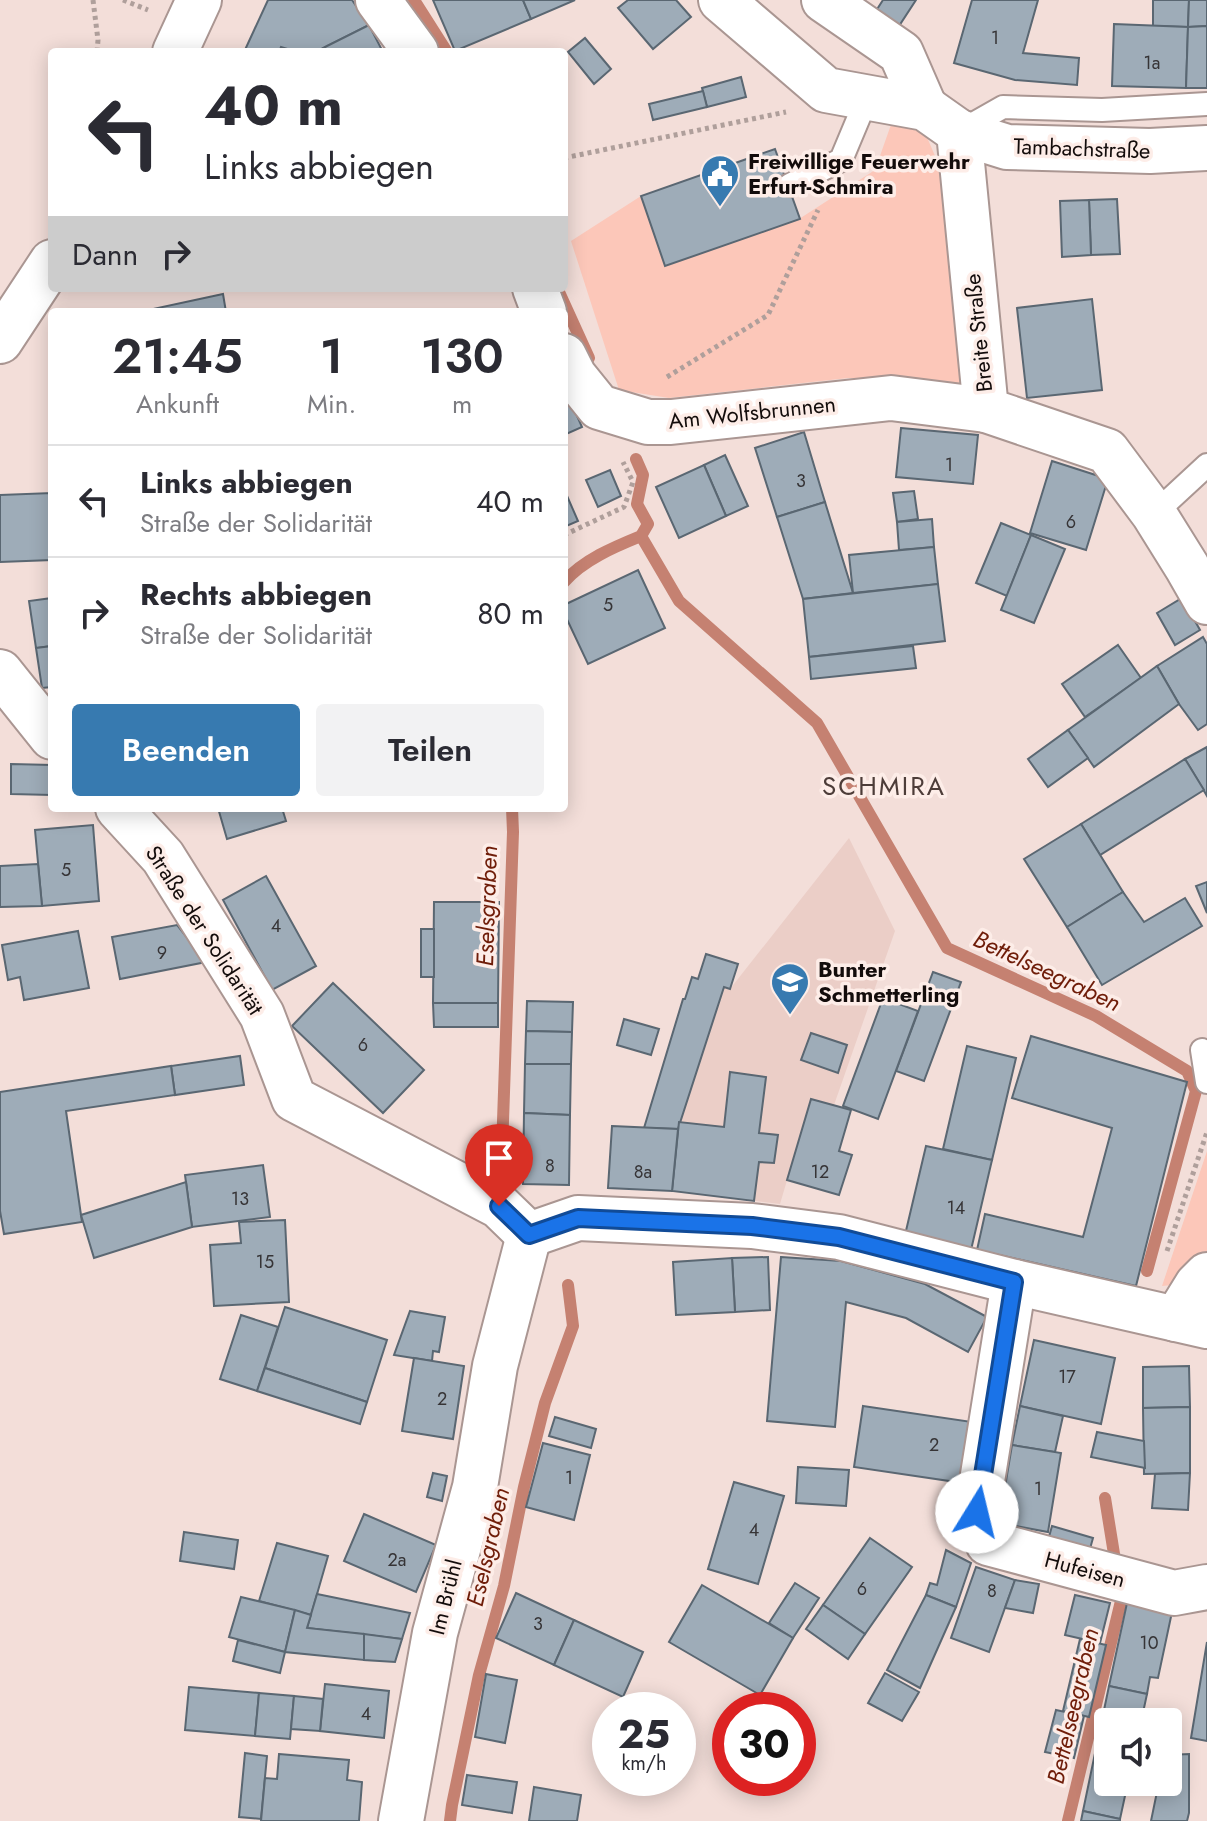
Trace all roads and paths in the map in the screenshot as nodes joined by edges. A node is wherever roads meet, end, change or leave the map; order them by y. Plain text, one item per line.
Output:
1 (93, 0) edge
2 (199, 0) edge
3 (378, 0) edge
4 (721, 0) edge
5 (824, 0) edge
6 (97, 48) edge
7 (177, 48) edge
8 (413, 48) edge
9 (846, 94) junction
10 (1207, 104) edge
11 (942, 120) junction
12 (1207, 148) edge
13 (568, 157) edge
14 (841, 160) junction
15 (790, 185) dead end
16 (48, 268) edge
17 (0, 341) edge
18 (568, 364) edge
19 (665, 378) dead end
20 (599, 407) junction
21 (986, 410) junction
22 (1207, 465) edge
23 (1154, 514) junction
24 (568, 533) edge
25 (1207, 602) edge
26 (0, 672) edge
27 (48, 732) edge
28 (122, 812) edge
29 (164, 812) edge
30 (163, 857) junction
31 (1202, 1050) dead end
32 (1207, 1082) edge
33 (1207, 1132) edge
34 (529, 1235) junction
35 (1207, 1275) edge
36 (1014, 1282) junction
37 (1176, 1319) edge
38 (1207, 1587) edge
39 (401, 1821) edge

1 - 6 path
2 - 7 street
3 - 8 street
4 - 9 street
5 - 11 street, Breite Straße
9 - 11 street
9 - 13 path
9 - 14 lane
10 - 11 lane
11 - 12 street, Tambachstraße
11 - 21 street, Breite Straße
14 - 15 lane
14 - 19 path
16 - 17 street
18 - 20 street
20 - 21 street, Am Wolfsbrunnen
20 - 24 path
21 - 23 street, Breite Straße
22 - 23 lane
23 - 25 street, Breite Straße
26 - 27 street
28 - 30 street, Straße der Solidarität
29 - 30 street
30 - 34 street, Straße der Solidarität
31 - 32 lane
33 - 37 path
34 - 36 street
34 - 39 street, Im Brühl
35 - 37 street
36 - 37 street
36 - 38 street, Hufeisen

